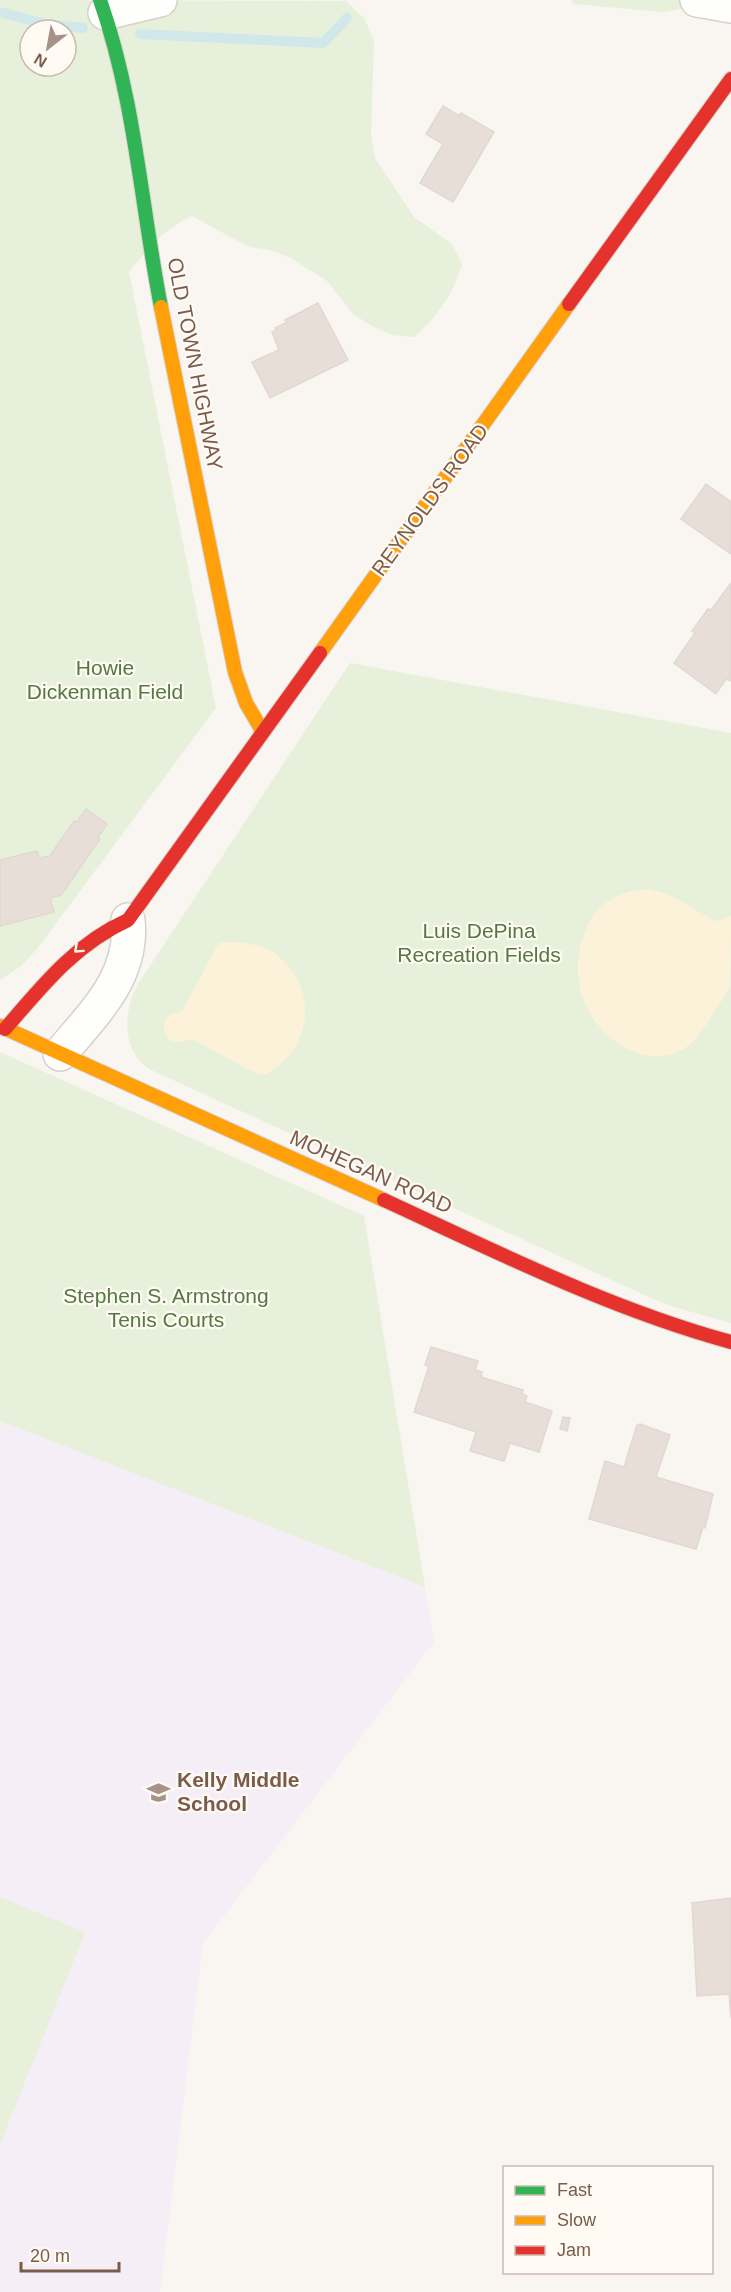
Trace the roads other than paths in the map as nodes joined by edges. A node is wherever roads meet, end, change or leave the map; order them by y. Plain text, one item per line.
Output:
1 (160, 0) edge
2 (697, 0) edge
3 (731, 6) edge
4 (103, 7) edge
5 (731, 79) edge
6 (263, 732) junction
7 (128, 920) junction
8 (3, 1028) edge
9 (60, 1054) junction
10 (731, 1341) edge

1 - 4 street
2 - 3 street
4 - 6 street, OLD TOWN HIGHWAY
5 - 6 street, REYNOLDS ROAD
6 - 7 street, REYNOLDS ROAD
7 -> 8 street
7 - 9 street
8 - 9 street, MOHEGAN ROAD
9 - 10 street, MOHEGAN ROAD

